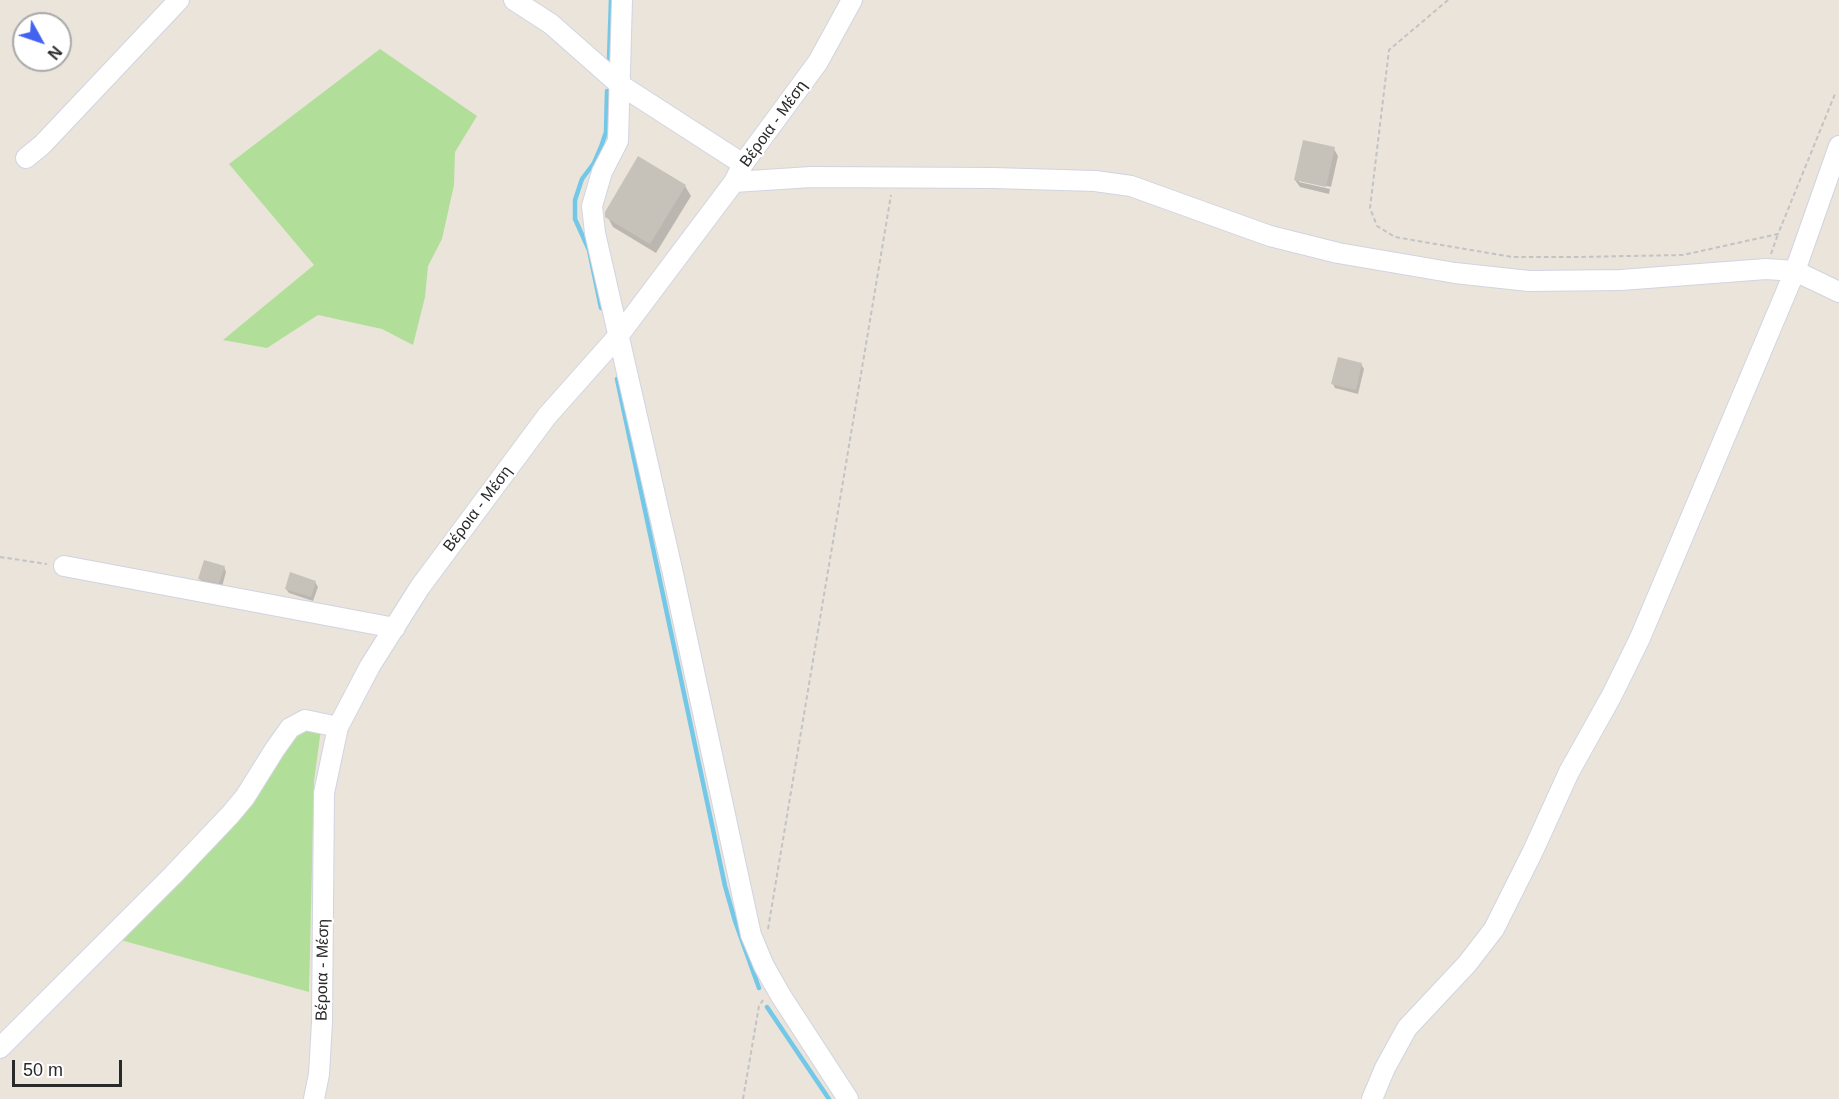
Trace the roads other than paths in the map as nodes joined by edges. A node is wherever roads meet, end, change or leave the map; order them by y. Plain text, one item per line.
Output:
1 (179, 0) edge
2 (514, 0) edge
3 (622, 0) edge
4 (852, 0) edge
5 (619, 84) junction
6 (1839, 146) edge
7 (26, 158) dead end
8 (743, 164) junction
9 (734, 182) junction
10 (1795, 271) junction
11 (1839, 292) edge
12 (619, 335) junction
13 (64, 566) road end
14 (395, 628) junction
15 (338, 727) junction
16 (0, 1048) edge
17 (314, 1099) edge
18 (848, 1099) edge
19 (1371, 1099) edge

1 - 7 street
2 - 5 street
3 - 5 street
4 - 8 street, Βέροια - Μέση
5 - 8 street
5 - 12 street
6 - 10 street
8 - 9 street, Βέροια - Μέση
9 - 10 street
9 - 12 street, Βέροια - Μέση
10 - 11 street
10 - 19 street
12 - 14 street, Βέροια - Μέση
12 - 18 street
13 - 14 street
14 - 15 street, Βέροια - Μέση
15 - 16 street
15 - 17 street, Βέροια - Μέση

